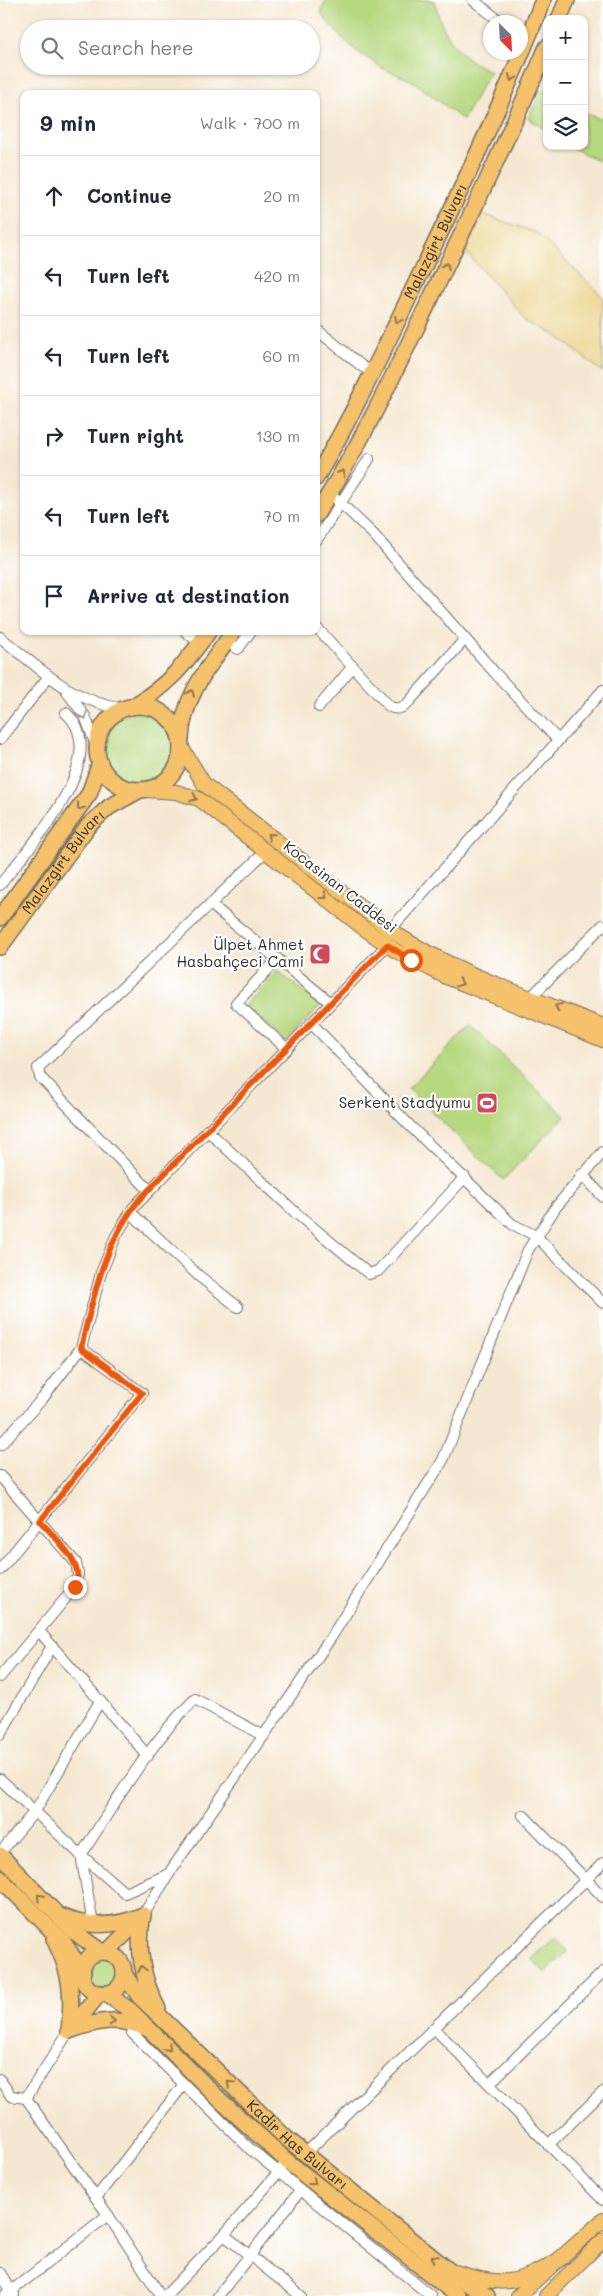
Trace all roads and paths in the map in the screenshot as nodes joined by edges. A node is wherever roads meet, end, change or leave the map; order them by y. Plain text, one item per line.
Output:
1 (473, 0) edge
2 (543, 0) edge
3 (567, 0) edge
4 (492, 15) edge
5 (561, 15) edge
6 (528, 25) edge
7 (543, 56) edge
8 (514, 60) edge
9 (320, 331) edge
10 (373, 372) junction
11 (369, 459) dead end
12 (320, 468) edge
13 (330, 493) junction
14 (342, 503) junction
15 (320, 509) edge
16 (320, 535) edge
17 (320, 630) edge
18 (248, 635) edge
19 (231, 636) edge
20 (0, 637) edge
21 (204, 637) edge
22 (464, 639) junction
23 (353, 666) junction
24 (49, 676) junction
25 (63, 688) junction
26 (603, 690) edge
27 (320, 707) dead end
28 (128, 708) junction
29 (66, 713) dead end
30 (0, 739) edge
31 (558, 740) junction
32 (181, 744) junction
33 (99, 756) junction
34 (143, 790) junction
35 (266, 851) junction
36 (0, 884) edge
37 (16, 895) junction
38 (210, 904) junction
39 (0, 918) edge
40 (603, 925) edge
41 (390, 930) junction
42 (387, 945) junction
43 (0, 947) edge
44 (278, 959) junction
45 (531, 997) junction
46 (331, 1003) junction
47 (311, 1024) junction
48 (603, 1026) edge
49 (603, 1040) edge
50 (287, 1049) junction
51 (207, 1130) junction
52 (603, 1152) edge
53 (582, 1174) junction
54 (465, 1178) junction
55 (149, 1190) junction
56 (603, 1197) edge
57 (130, 1212) junction
58 (536, 1236) junction
59 (603, 1303) edge
60 (238, 1307) dead end
61 (81, 1348) junction
62 (0, 1446) edge
63 (0, 1476) edge
64 (40, 1521) junction
65 (0, 1570) edge
66 (39, 1631) junction
67 (52, 1646) junction
68 (0, 1677) edge
69 (100, 1701) junction
70 (0, 1735) edge
71 (264, 1736) junction
72 (148, 1756) junction
73 (0, 1778) edge
74 (35, 1811) junction
75 (523, 1816) dead end
76 (0, 1854) edge
77 (81, 1855) junction
78 (603, 1863) edge
79 (169, 1874) junction
80 (0, 1878) edge
81 (586, 1880) junction
82 (603, 1897) edge
83 (143, 1915) junction
84 (51, 1919) junction
85 (93, 1924) junction
86 (139, 1934) junction
87 (104, 1952) junction
88 (124, 1971) junction
89 (603, 1972) edge
90 (84, 1976) junction
91 (102, 1993) junction
92 (172, 2028) junction
93 (434, 2028) junction
94 (69, 2031) junction
95 (132, 2033) dead end
96 (153, 2033) junction
97 (0, 2080) edge
98 (489, 2084) junction
99 (191, 2085) junction
100 (603, 2092) edge
101 (26, 2098) junction
102 (548, 2144) junction
103 (305, 2154) junction
104 (283, 2167) junction
105 (300, 2191) junction
106 (96, 2198) junction
107 (603, 2200) edge
108 (108, 2215) junction
109 (603, 2220) edge
110 (224, 2235) junction
111 (603, 2240) edge
112 (250, 2256) junction
113 (562, 2258) junction
114 (571, 2271) junction
115 (0, 2273) edge
116 (448, 2284) edge
117 (10, 2294) edge
118 (424, 2294) edge
119 (160, 2296) edge
120 (165, 2296) edge
121 (218, 2296) edge
122 (301, 2296) edge
123 (458, 2296) edge
124 (487, 2296) edge
125 (518, 2296) edge
126 (546, 2296) edge
127 (560, 2296) edge

1 - 4 street
2 - 6 highway, Malazgirt Bulvarı
3 - 5 highway
13 -> 7 highway, Malazgirt Bulvarı
8 -> 10 highway, Malazgirt Bulvarı
9 - 10 street
10 - 12 highway, Malazgirt Bulvarı
11 - 14 street
13 - 14 street
13 - 15 highway, Malazgirt Bulvarı
14 - 16 street
14 - 22 street
17 - 23 street
18 - 19 street
32 -> 19 highway
20 - 24 street
21 - 28 highway
22 - 23 street
22 - 31 street
23 - 27 street
24 - 25 street
24 - 30 street
25 - 28 street
25 -> 33 street
26 - 31 street
28 - 32 highway
28 - 33 highway
29 - 36 street
31 - 41 street
32 - 34 highway
41 -> 32 main road, Kocasinan Caddesi
33 - 34 highway
33 -> 37 highway, Malazgirt Bulvarı
34 -> 35 main road, Kocasinan Caddesi
34 - 43 highway, Malazgirt Bulvarı
35 - 38 street
35 -> 42 main road, Kocasinan Caddesi
36 - 37 street
37 - 39 highway, Malazgirt Bulvarı
38 - 44 street
38 - 55 street
40 - 45 street
41 - 45 main road, Kocasinan Caddesi
42 - 46 street
42 -> 49 main road, Kocasinan Caddesi
44 - 46 street
44 - 50 street
48 -> 45 main road, Kocasinan Caddesi
46 - 47 street
47 - 50 street
47 - 54 street
50 - 51 street
51 - 54 street
51 - 55 street
52 - 53 street
53 - 56 street
53 - 58 street
54 - 58 street
55 - 57 street
57 - 60 street
57 - 61 street
58 - 59 street
58 - 71 street
61 - 62 street
61 - 64 street
63 - 64 street
64 - 65 street
64 - 66 street
66 - 67 street
66 - 68 street
67 - 69 street
67 - 70 street
69 - 72 street
69 - 74 street
71 - 72 street
71 - 79 street
72 - 77 street
73 - 74 street
74 - 76 street
74 - 77 street
75 - 81 street
84 -> 76 highway
77 - 79 street
77 - 85 street
78 - 81 street
79 - 83 street
80 - 84 highway
81 - 82 street
81 - 93 street
83 - 85 highway
83 - 86 highway
83 - 87 highway
84 - 85 highway
84 - 87 highway
84 - 90 highway
84 - 94 highway
86 - 88 highway
92 -> 86 highway
87 - 88 highway
87 - 90 highway
88 - 91 highway
88 - 92 highway, Kadir Has Bulvarı
89 - 98 street
90 - 91 highway
90 - 94 highway
91 - 94 highway
91 - 96 highway, Kadir Has Bulvarı
103 -> 92 highway, Kadir Has Bulvarı
93 - 98 street
93 - 103 street
94 -> 96 highway
94 - 101 street
95 - 99 street
96 -> 99 highway, Kadir Has Bulvarı
97 - 101 street
98 - 102 street
99 - 104 highway, Kadir Has Bulvarı
99 - 106 street
100 - 102 street
101 - 106 street
102 - 107 street
116 -> 103 highway, Kadir Has Bulvarı
104 - 105 street
104 - 110 street
104 -> 116 highway, Kadir Has Bulvarı
105 - 112 street
105 - 118 street
106 - 108 street
108 - 117 street
108 - 119 street
109 - 113 main road
110 - 112 street
110 - 120 street
111 - 114 main road
112 - 121 street
112 - 122 street
113 - 116 main road
113 - 125 main road
114 - 126 main road
114 - 127 main road
115 - 117 street
116 - 123 highway, Kadir Has Bulvarı
116 - 124 highway, Kadir Has Bulvarı

